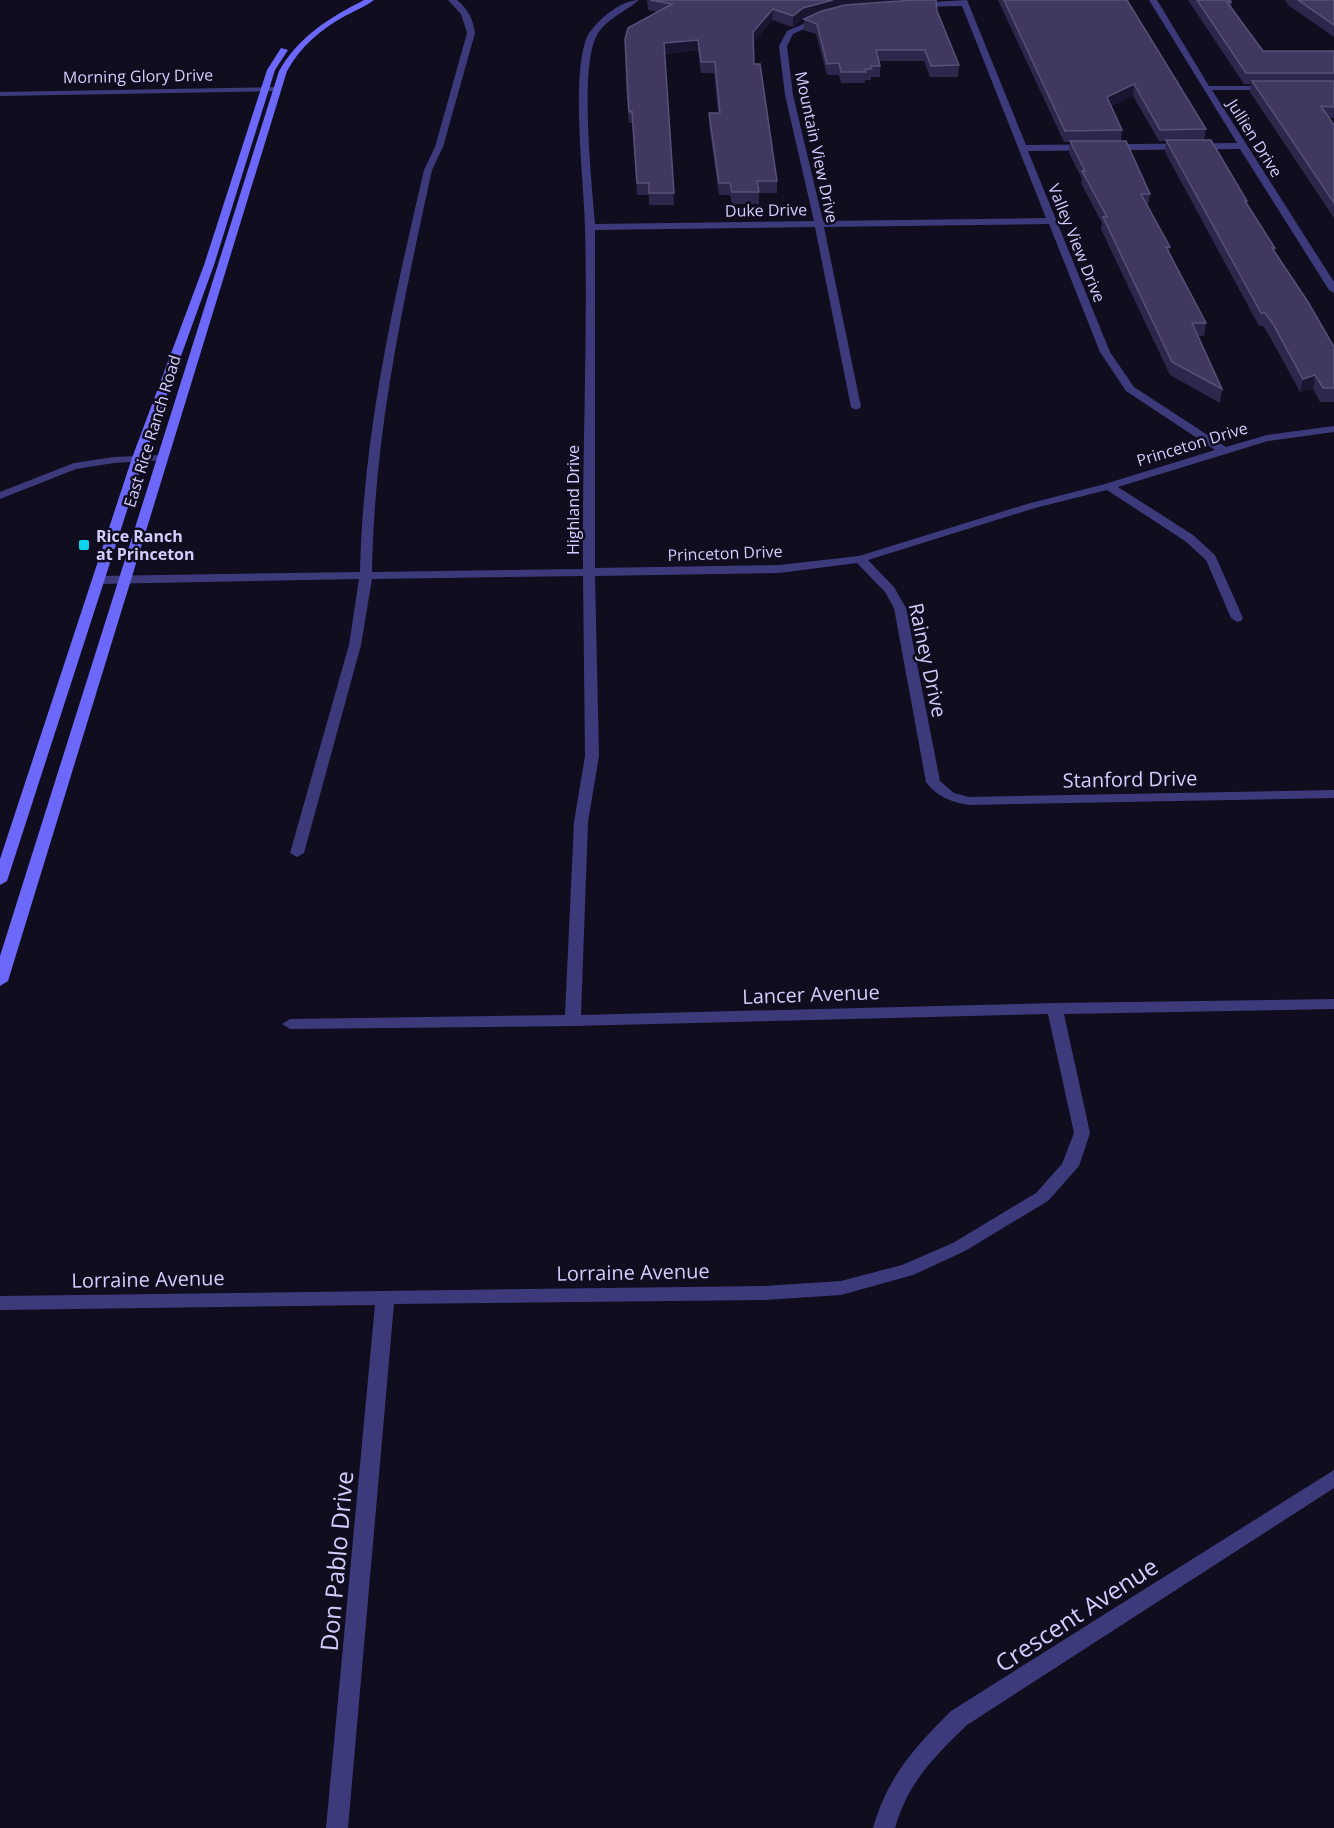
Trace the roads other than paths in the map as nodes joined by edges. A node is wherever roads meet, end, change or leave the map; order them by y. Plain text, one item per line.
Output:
1 (358, 0) edge
2 (370, 0) edge
3 (452, 0) edge
4 (635, 0) edge
5 (1153, 0) edge
6 (963, 2) edge
7 (901, 5) edge
8 (829, 16) edge
9 (1206, 88) junction
10 (1276, 88) edge
11 (270, 92) junction
12 (0, 94) edge
13 (0, 100) edge
14 (1242, 146) junction
15 (1023, 148) junction
16 (1051, 221) junction
17 (818, 225) junction
18 (590, 227) junction
19 (1334, 290) edge
20 (856, 407) dead end
21 (1334, 429) edge
22 (1224, 451) junction
23 (138, 458) junction
24 (161, 458) junction
25 (1109, 486) junction
26 (0, 496) edge
27 (860, 560) junction
28 (591, 573) junction
29 (366, 576) junction
30 (98, 580) junction
31 (123, 580) junction
32 (1237, 618) dead end
33 (933, 782) joint
34 (1334, 794) edge
35 (297, 853) dead end
36 (0, 881) edge
37 (0, 981) edge
38 (1334, 1004) edge
39 (1055, 1008) junction
40 (573, 1021) junction
41 (290, 1024) dead end
42 (385, 1298) junction
43 (0, 1303) edge
44 (1334, 1478) edge
45 (337, 1828) edge
46 (884, 1828) edge

1 - 11 main road, East Rice Ranch Road
2 - 11 main road, East Rice Ranch Road
3 - 29 street
4 - 18 street, Highland Drive
5 - 9 street, Jullien Drive
6 - 7 street
6 - 15 street, Valley View Drive
8 - 17 street, Mountain View Drive
9 - 10 street
9 - 14 street, Jullien Drive
11 - 12 street, Morning Glory Drive
11 - 13 street, Morning Glory Drive
11 - 23 main road, East Rice Ranch Road
11 - 24 main road, East Rice Ranch Road
14 - 15 street
14 - 19 street, Jullien Drive
15 - 16 street, Valley View Drive
16 - 17 street, Duke Drive
16 - 22 street, Valley View Drive
17 - 18 street, Duke Drive
17 - 20 street, Mountain View Drive
18 - 28 street, Highland Drive
21 - 22 street, Princeton Drive
22 - 25 street, Princeton Drive
23 - 24 street
23 - 26 street
23 - 30 main road, East Rice Ranch Road
24 - 31 main road, East Rice Ranch Road
25 - 27 street, Princeton Drive
25 - 32 street
27 - 28 street, Princeton Drive
27 - 33 street, Rainey Drive
28 - 29 street, Princeton Drive
28 - 40 street, Highland Drive
29 - 31 street, Princeton Drive
29 - 35 street
30 - 31 street, Princeton Drive
30 - 36 main road, East Rice Ranch Road
31 - 37 main road, East Rice Ranch Road
33 - 34 street, Stanford Drive
38 - 39 street, Lancer Avenue
39 - 40 street, Lancer Avenue
39 - 42 street, Lorraine Avenue
40 - 41 street, Lancer Avenue
42 - 43 street, Lorraine Avenue
42 - 45 street, Don Pablo Drive
44 - 46 street, Crescent Avenue

